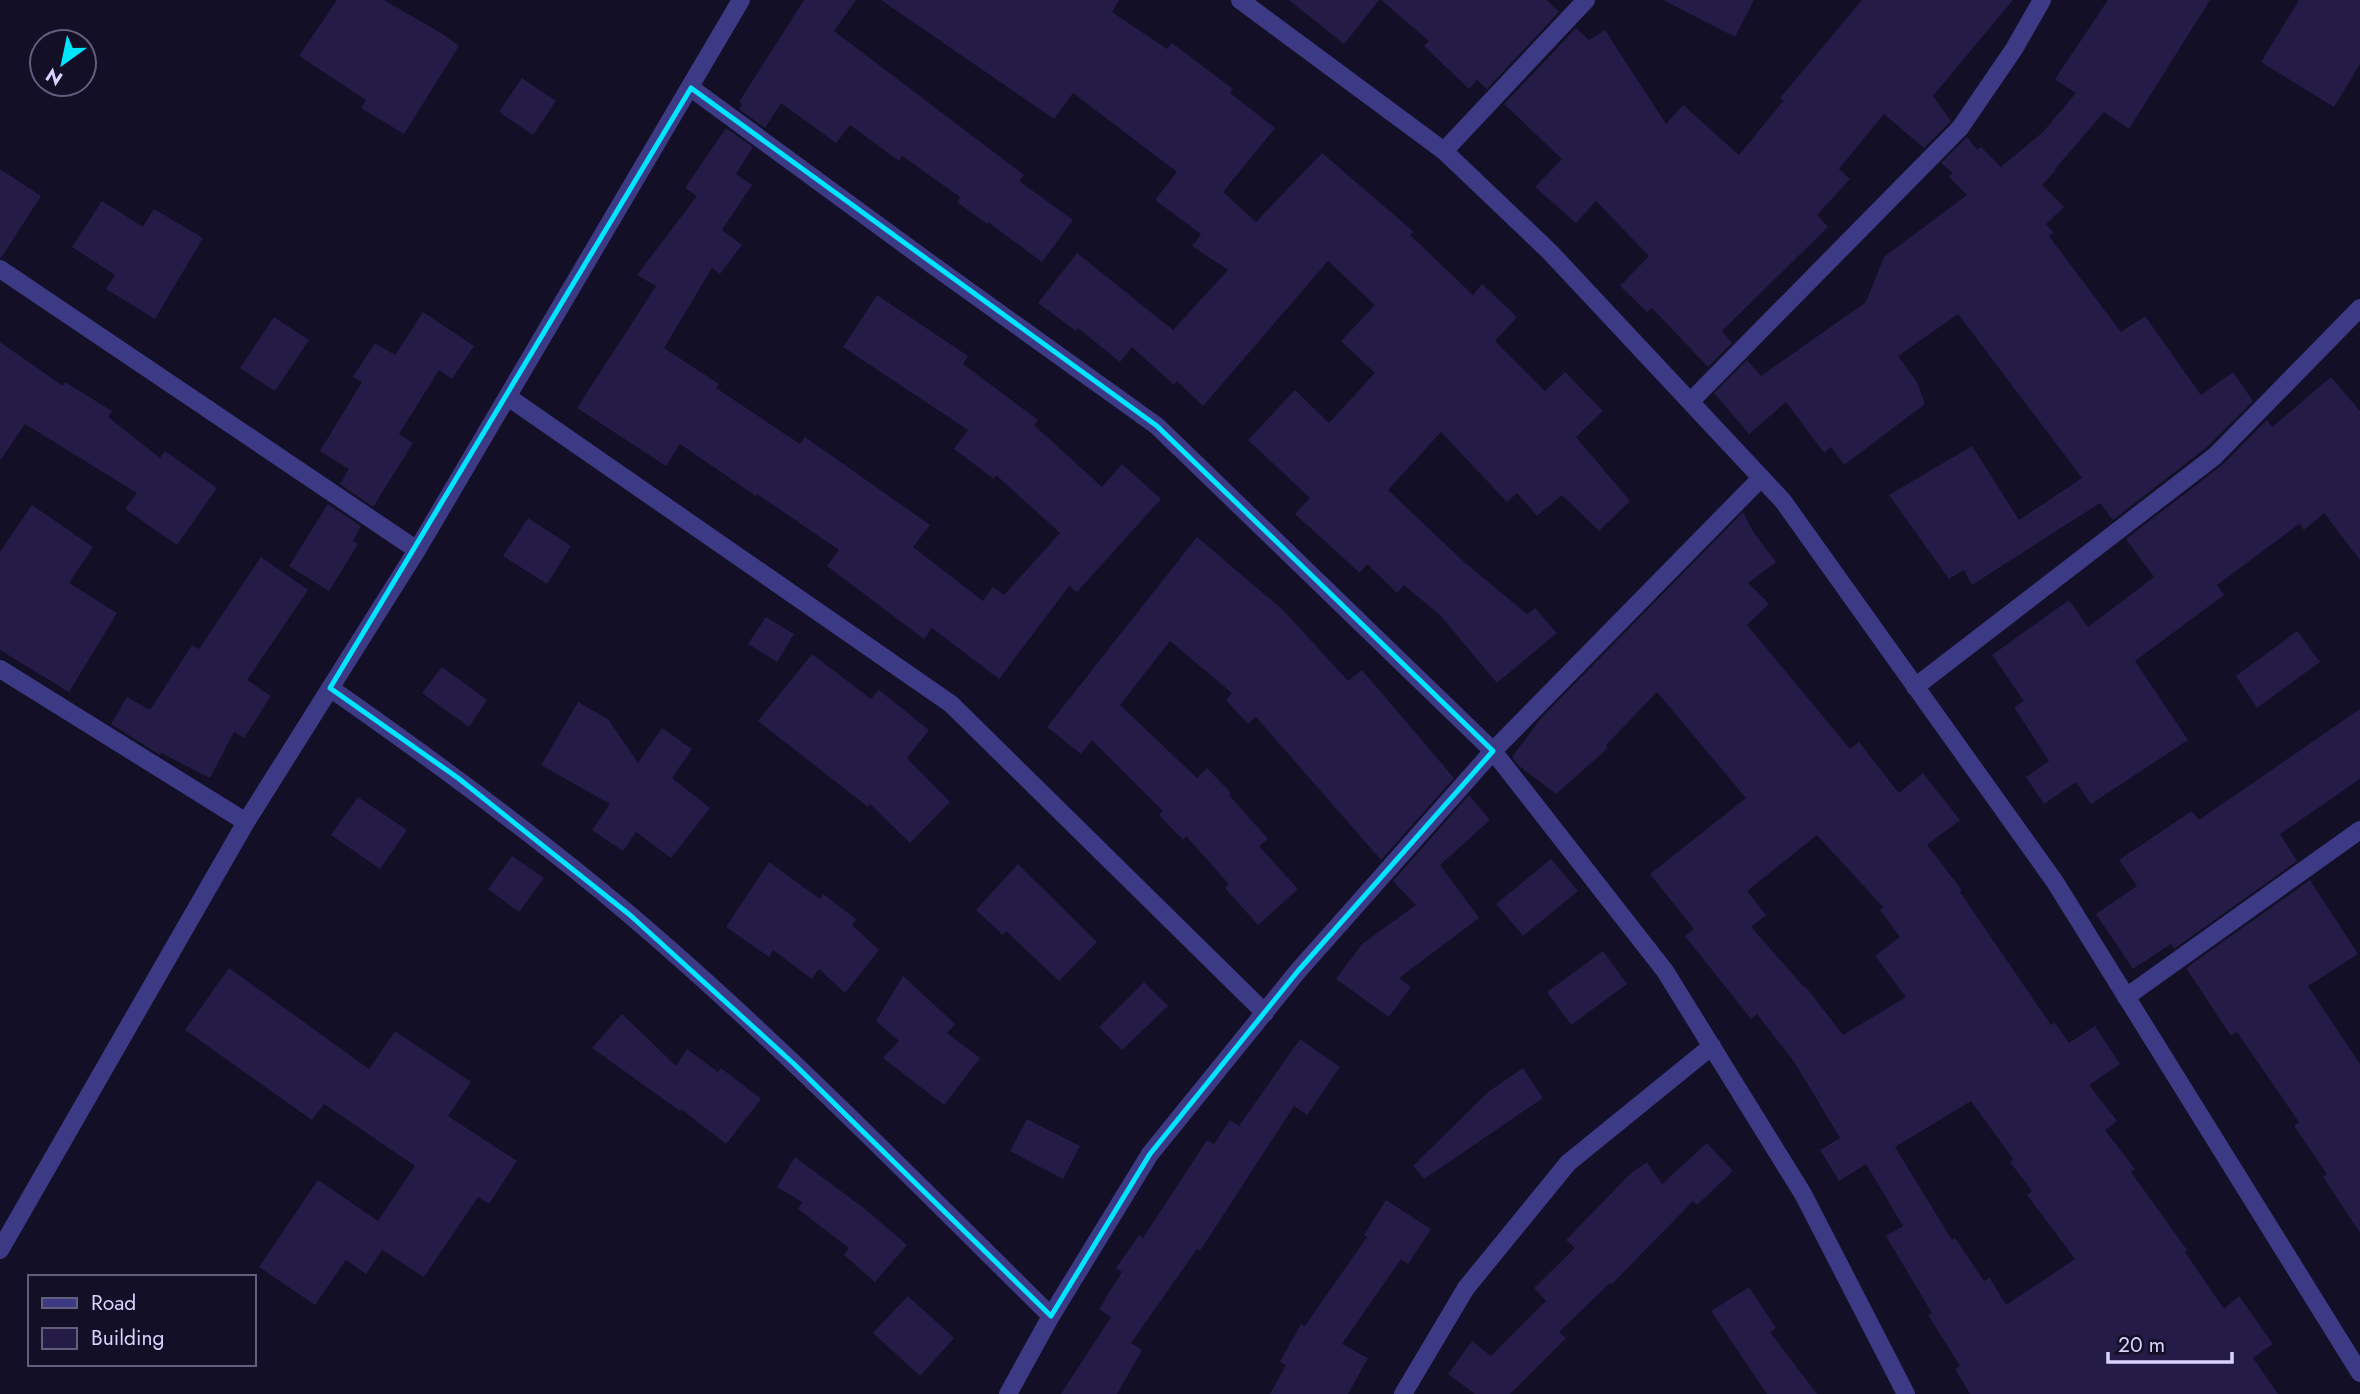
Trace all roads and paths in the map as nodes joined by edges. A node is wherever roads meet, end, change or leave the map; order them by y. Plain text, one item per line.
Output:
1 (741, 0) edge
2 (1240, 0) edge
3 (1586, 0) edge
4 (2042, 0) edge
5 (691, 88) junction
6 (1444, 151) junction
7 (0, 269) edge
8 (2360, 308) edge
9 (508, 397) junction
10 (1691, 401) junction
11 (1761, 478) junction
12 (417, 550) junction
13 (0, 669) edge
14 (330, 688) junction
15 (1915, 688) junction
16 (1493, 751) junction
17 (246, 822) junction
18 (2360, 830) edge
19 (2126, 997) junction
20 (1265, 1013) junction
21 (1713, 1046) junction
22 (0, 1250) edge
23 (1051, 1316) junction
24 (2360, 1373) edge
25 (1008, 1394) edge
26 (1403, 1394) edge
27 (1906, 1394) edge

1 - 5 street
2 - 6 street
3 - 6 street
4 - 10 street
5 - 9 street
5 - 16 street
6 - 10 street
7 - 12 street
8 - 15 street
9 - 12 street
9 - 20 street
10 - 11 street
11 - 15 street
11 - 16 street
12 - 14 street
13 - 17 street
14 - 17 street
14 - 23 street
15 - 19 street
16 - 20 street
16 - 21 street
17 - 22 street
18 - 19 street
19 - 24 street
20 - 23 street
21 - 26 street
21 - 27 street
23 - 25 street

